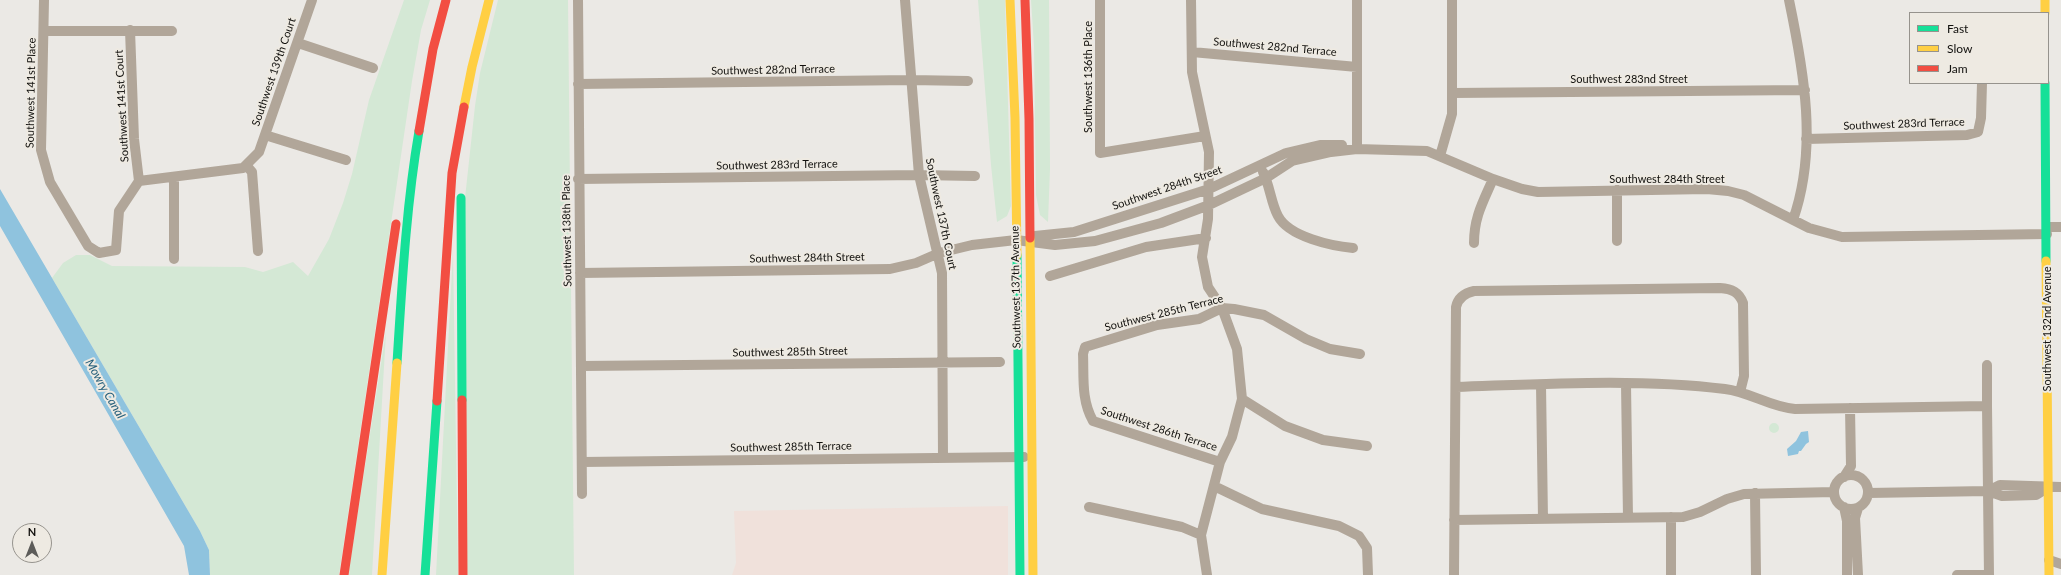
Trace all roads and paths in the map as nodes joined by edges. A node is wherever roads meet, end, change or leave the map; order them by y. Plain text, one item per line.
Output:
1 (44, 0) edge
2 (312, 0) edge
3 (446, 0) edge
4 (489, 0) edge
5 (578, 0) edge
6 (905, 0) edge
7 (1010, 0) edge
8 (1025, 0) edge
9 (1100, 0) edge
10 (1191, 0) edge
11 (1357, 0) edge
12 (1452, 0) edge
13 (1789, 0) edge
14 (2045, 0) edge
15 (2045, 12) edge
16 (130, 30) junction
17 (44, 31) junction
18 (172, 32) dead end
19 (298, 43) junction
20 (1192, 52) junction
21 (472, 67) junction
22 (1357, 67) junction
23 (373, 68) dead end
24 (911, 80) junction
25 (968, 82) dead end
26 (578, 84) junction
27 (1982, 84) edge
28 (2045, 84) edge
29 (1805, 90) junction
30 (1453, 93) junction
31 (265, 135) junction
32 (1205, 136) junction
33 (1806, 139) junction
34 (1357, 149) junction
35 (1440, 156) junction
36 (346, 160) dead end
37 (464, 161) dead end
38 (246, 164) junction
39 (1260, 165) junction
40 (413, 166) junction
41 (919, 175) junction
42 (976, 176) dead end
43 (174, 177) junction
44 (1266, 178) junction
45 (578, 179) junction
46 (1493, 179) junction
47 (140, 181) junction
48 (1209, 188) junction
49 (1617, 190) junction
50 (461, 191) dead end
51 (400, 199) dead end
52 (1209, 205) junction
53 (397, 214) dead end
54 (1793, 220) junction
55 (2061, 227) edge
56 (2047, 230) junction
57 (1206, 238) junction
58 (1016, 240) junction
59 (1030, 241) junction
60 (1617, 241) dead end
61 (1474, 243) dead end
62 (1353, 248) dead end
63 (258, 251) dead end
64 (938, 253) junction
65 (174, 259) dead end
66 (580, 273) junction
67 (1050, 276) dead end
68 (1222, 308) junction
69 (1085, 347) joint
70 (1360, 354) dead end
71 (1000, 362) dead end
72 (941, 363) junction
73 (1987, 365) dead end
74 (581, 366) junction
75 (1626, 384) junction
76 (1541, 385) junction
77 (1457, 387) junction
78 (1740, 392) junction
79 (1242, 399) junction
80 (1987, 406) junction
81 (1850, 408) junction
82 (1367, 446) dead end
83 (1018, 457) junction
84 (1033, 457) junction
85 (943, 458) junction
86 (582, 462) junction
87 (1220, 462) junction
88 (1851, 466) junction
89 (1844, 477) junction
90 (1858, 477) junction
91 (1214, 486) junction
92 (2049, 487) junction
93 (2061, 487) edge
94 (1834, 492) junction
95 (1988, 492) junction
96 (1755, 493) junction
97 (1868, 493) junction
98 (582, 494) dead end
99 (1089, 507) dead end
100 (1844, 508) junction
101 (1858, 508) junction
102 (1671, 517) junction
103 (1628, 518) junction
104 (1543, 519) junction
105 (1454, 520) junction
106 (1201, 535) junction
107 (2061, 557) edge
108 (2049, 560) junction
109 (2061, 564) edge
110 (344, 575) edge
111 (382, 575) edge
112 (425, 575) edge
113 (463, 575) edge
114 (1020, 575) edge
115 (1033, 575) edge
116 (1207, 575) edge
117 (1368, 575) edge
118 (1454, 575) edge
119 (1671, 575) edge
120 (1756, 575) edge
121 (1846, 575) edge
122 (1858, 575) edge
123 (1957, 575) edge
124 (1989, 575) edge
125 (2050, 575) edge

1 - 17 street, Southwest 141st Place
2 - 19 street, Southwest 139th Court
3 - 40 main road
4 - 21 main road
5 - 26 street, Southwest 138th Place
6 - 24 street, Southwest 137th Court
7 - 58 main road, Southwest 137th Avenue
8 - 59 main road, Southwest 137th Avenue
9 - 32 street, Southwest 136th Place
10 - 20 street
11 - 22 street
12 - 30 street
13 - 29 street
14 - 15 main road
16 - 17 street
16 - 18 street
16 - 47 street, Southwest 141st Court
17 - 47 street, Southwest 141st Place
19 - 23 street
19 - 31 street, Southwest 139th Court
20 - 22 street, Southwest 282nd Terrace
20 - 32 street
21 - 37 main road
21 - 112 main road
22 - 34 street
24 - 25 street, Southwest 282nd Terrace
24 - 26 street, Southwest 282nd Terrace
24 - 41 street, Southwest 137th Court
26 - 45 street, Southwest 138th Place
27 - 33 street, Southwest 283rd Terrace
28 - 56 main road, Southwest 132nd Avenue
29 - 30 street, Southwest 283nd Street
29 - 33 street
30 - 35 street
31 - 36 street
31 - 38 street, Southwest 139th Court
32 - 48 street
33 - 54 street
34 - 35 street, Southwest 284th Street
34 - 39 street, Southwest 284th Street
34 - 44 street, Southwest 284th Street
35 - 46 street, Southwest 284th Street
38 - 43 street
38 - 63 street
39 - 44 street
39 - 48 street, Southwest 284th Street
40 - 51 main road
40 - 111 main road
41 - 42 street, Southwest 283rd Terrace
41 - 45 street, Southwest 283rd Terrace
41 - 64 street, Southwest 137th Court
43 - 47 street
43 - 65 street
44 - 52 street, Southwest 284th Street
44 - 62 street
45 - 66 street, Southwest 138th Place
46 - 49 street, Southwest 284th Street
46 - 61 street
48 - 52 street
48 - 59 street, Southwest 284th Street
49 - 54 street, Southwest 284th Street
49 - 60 street
50 - 113 main road
52 - 57 street
52 - 59 street, Southwest 284th Street
53 - 110 main road
54 - 56 street, Southwest 284th Street
55 - 56 street, Southwest 284th Street
56 - 92 main road, Southwest 132nd Avenue
57 - 67 street
57 - 68 street
58 - 59 street, Southwest 284th Street
58 - 64 street, Southwest 284th Street
58 - 83 main road, Southwest 137th Avenue
59 - 84 main road, Southwest 137th Avenue
64 - 66 street, Southwest 284th Street
64 - 72 street, Southwest 137th Court
66 - 74 street, Southwest 138th Place
68 - 69 street, Southwest 285th Terrace
68 - 70 street, Southwest 285th Terrace
68 - 79 street
69 - 87 street, Southwest 286th Terrace
71 - 72 street, Southwest 285th Street
72 - 74 street, Southwest 285th Street
72 - 85 street, Southwest 137th Court
73 - 80 street
74 - 86 street, Southwest 138th Place
75 - 76 street
75 - 78 street
75 - 103 street
76 - 77 street
76 - 104 street
77 - 78 street
77 - 105 street
78 - 81 street
79 - 82 street
79 - 87 street
80 - 81 street
80 - 95 street
81 - 88 street
83 - 84 street, Southwest 285th Terrace
83 - 85 street, Southwest 285th Terrace
83 - 114 main road, Southwest 137th Avenue
84 - 115 main road, Southwest 137th Avenue
85 - 86 street, Southwest 285th Terrace
86 - 98 street
87 - 91 street
88 - 89 street
88 - 90 street
89 - 90 street
89 - 94 street
90 - 97 street
91 - 106 street
91 - 117 street
92 - 93 street
92 - 95 street
92 - 108 main road, Southwest 132nd Avenue
94 - 96 street
94 - 100 street
95 - 97 street
95 - 124 street
96 - 102 street
96 - 120 street
97 - 101 street
99 - 106 street
100 - 101 street
100 - 121 street
101 - 122 street
102 - 103 street
102 - 119 street
103 - 104 street
104 - 105 street
105 - 118 street
106 - 116 street
107 - 108 street
108 - 109 street
108 - 125 main road, Southwest 132nd Avenue
123 - 124 street

